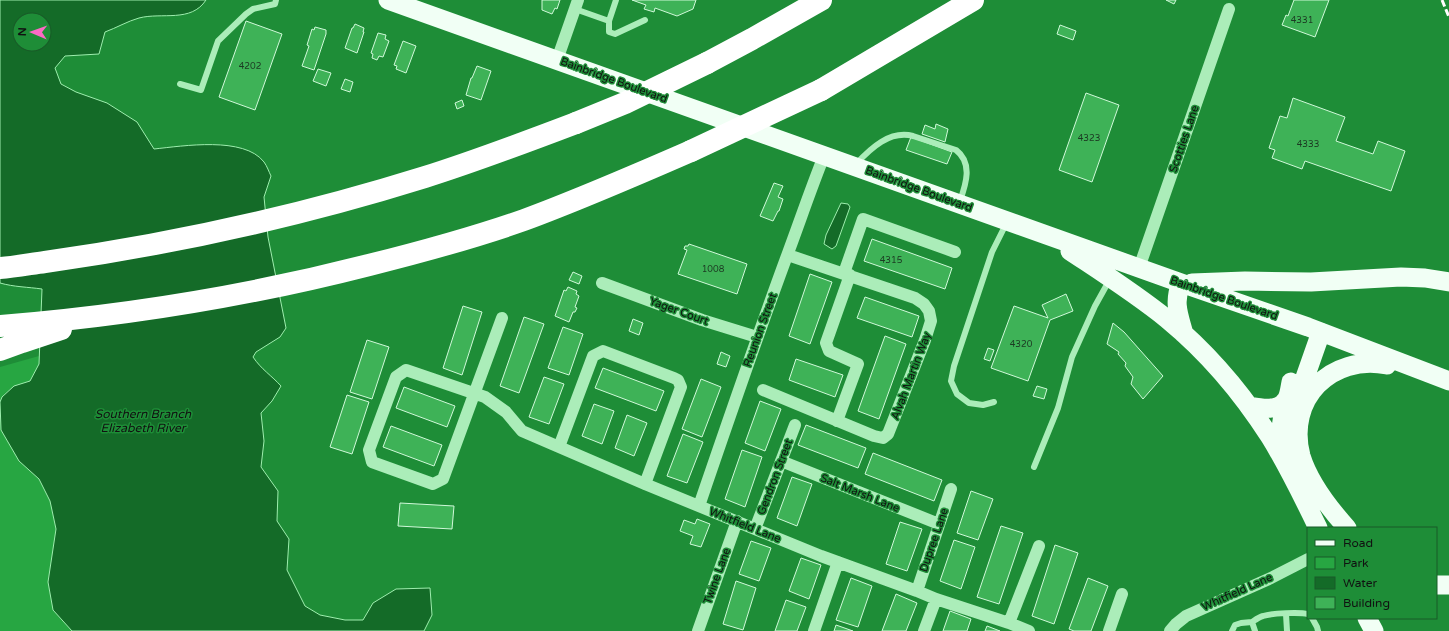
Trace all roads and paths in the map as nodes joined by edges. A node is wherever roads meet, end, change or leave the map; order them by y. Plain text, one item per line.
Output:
1 (276, 0) edge
2 (388, 0) edge
3 (616, 0) edge
4 (820, 0) edge
5 (973, 0) edge
6 (576, 5) edge
7 (1229, 9) dead end
8 (645, 20) dead end
9 (609, 21) junction
10 (557, 60) junction
11 (180, 84) dead end
12 (824, 156) junction
13 (853, 166) junction
14 (959, 204) junction
15 (1007, 221) junction
16 (1045, 234) junction
17 (955, 252) dead end
18 (788, 255) junction
19 (0, 256) edge
20 (46, 262) junction
21 (0, 268) edge
22 (1139, 268) junction
23 (847, 274) junction
24 (1111, 278) junction
25 (1449, 282) edge
26 (602, 283) dead end
27 (1181, 283) junction
28 (502, 318) dead end
29 (1315, 330) junction
30 (11, 331) edge
31 (1184, 334) junction
32 (757, 337) junction
33 (0, 350) edge
34 (1424, 372) junction
35 (1449, 381) edge
36 (763, 390) dead end
37 (475, 394) junction
38 (1285, 401) junction
39 (994, 402) dead end
40 (1249, 406) junction
41 (837, 421) junction
42 (795, 425) dead end
43 (559, 447) junction
44 (1301, 457) junction
45 (781, 462) junction
46 (1034, 467) dead end
47 (645, 484) junction
48 (951, 489) dead end
49 (1300, 490) junction
50 (699, 506) junction
51 (737, 522) junction
52 (939, 524) junction
53 (1318, 527) edge
54 (1346, 527) edge
55 (755, 529) junction
56 (1039, 546) dead end
57 (1307, 560) edge
58 (838, 562) junction
59 (1437, 585) edge
60 (1449, 585) edge
61 (917, 590) junction
62 (1122, 594) dead end
63 (936, 599) junction
64 (1286, 614) junction
65 (1307, 614) edge
66 (1313, 619) edge
67 (1368, 619) edge
68 (1252, 622) junction
69 (1009, 623) junction
70 (698, 631) edge
71 (814, 631) edge
72 (924, 631) edge
73 (1028, 631) edge
74 (1109, 631) edge
75 (1170, 631) edge
76 (1232, 631) edge
77 (1255, 631) edge
78 (1287, 631) edge
79 (1318, 631) edge
80 (1374, 631) edge

1 - 11 lane
2 - 10 main road, Bainbridge Boulevard
3 - 9 lane
4 - 20 highway, bridge
5 - 30 highway, bridge
6 - 9 lane
6 - 10 street
7 - 22 street, Scotties Lane
8 - 9 lane
10 - 12 main road, Bainbridge Boulevard
12 - 13 main road, Bainbridge Boulevard
12 - 18 street, Reunion Street
13 - 14 main road, Bainbridge Boulevard
13 - 14 lane
14 - 15 main road, Bainbridge Boulevard
15 - 16 main road, Bainbridge Boulevard
15 - 39 lane
16 - 22 main road, Bainbridge Boulevard
16 - 24 main road
17 - 23 street
18 - 23 street, Alvah Martin Way
18 - 32 street, Reunion Street
19 - 20 highway
20 - 21 highway
22 - 27 main road, Bainbridge Boulevard
23 - 41 street
23 - 41 street, Alvah Martin Way
24 - 31 main road
24 - 46 lane
25 - 27 main road
26 - 32 street, Yager Court
27 - 29 main road, Bainbridge Boulevard
27 - 31 main road
28 - 37 street
29 - 34 main road, Bainbridge Boulevard
29 - 38 main road
29 - 44 main road
30 - 33 highway
31 - 40 main road
32 - 50 street, Reunion Street
34 - 35 main road, Bainbridge Boulevard
34 - 44 main road
36 - 41 street, Alvah Martin Way
37 - 37 street, Whitfield Lane
37 - 43 street, Whitfield Lane
38 - 40 main road
38 - 49 main road
40 - 49 main road
42 - 45 street, Gendron Street
43 - 47 street, Whitfield Lane
43 - 47 street
44 - 54 main road
45 - 52 street, Salt Marsh Lane
45 - 55 street, Gendron Street
47 - 50 street, Whitfield Lane
48 - 52 street, Dupree Lane
49 - 53 main road
50 - 51 street, Whitfield Lane
51 - 55 street, Whitfield Lane
51 - 70 street, Twine Lane
52 - 61 street, Dupree Lane
55 - 58 street, Whitfield Lane
56 - 69 street
57 - 75 street, Whitfield Lane
58 - 61 street, Whitfield Lane
58 - 71 street
59 - 60 main road
61 - 63 street, Whitfield Lane
62 - 74 street
63 - 69 street, Whitfield Lane
63 - 72 street
64 - 65 lane
64 - 68 lane
64 - 78 lane
66 - 79 lane
67 - 80 main road
68 - 76 lane
68 - 77 lane
69 - 73 street, Whitfield Lane

